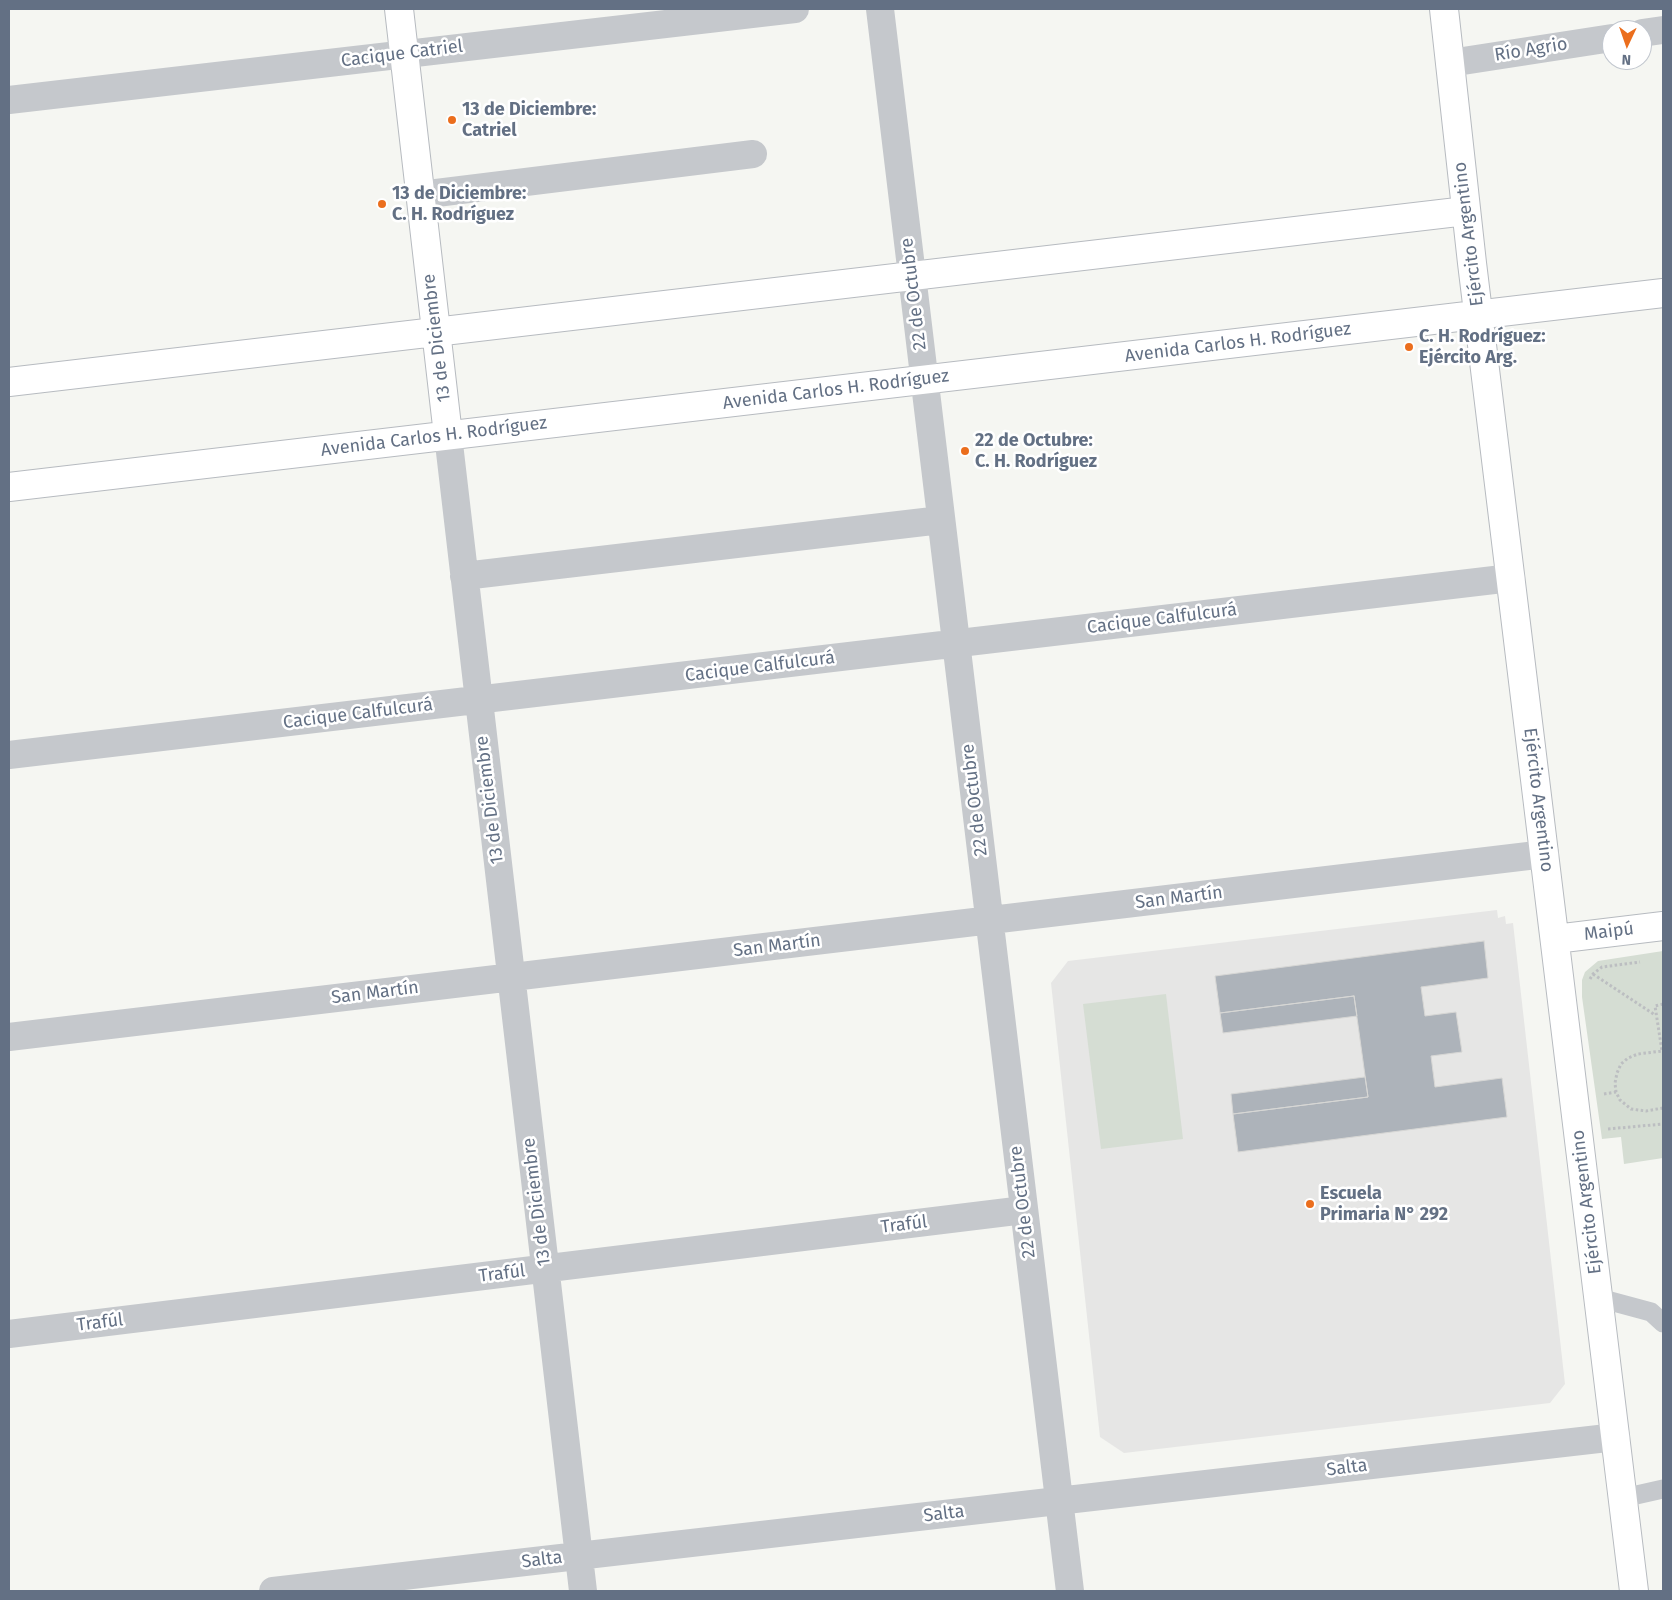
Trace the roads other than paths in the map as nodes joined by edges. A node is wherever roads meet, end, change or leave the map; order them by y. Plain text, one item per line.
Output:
1 (399, 9) edge
2 (795, 9) edge
3 (880, 9) edge
4 (1444, 9) edge
5 (1602, 40) edge
6 (404, 54) junction
7 (1450, 63) junction
8 (9, 100) edge
9 (753, 154) dead end
10 (420, 195) junction
11 (1466, 211) junction
12 (912, 276) junction
13 (1663, 293) edge
14 (1479, 315) junction
15 (436, 332) junction
16 (924, 380) junction
17 (9, 382) edge
18 (448, 435) junction
19 (9, 487) edge
20 (941, 520) junction
21 (464, 576) junction
22 (1511, 578) junction
23 (956, 644) junction
24 (479, 700) junction
25 (9, 755) edge
26 (1545, 854) junction
27 (989, 920) junction
28 (1663, 926) edge
29 (1555, 939) junction
30 (511, 977) junction
31 (9, 1037) edge
32 (1024, 1210) junction
33 (545, 1268) junction
34 (1598, 1298) junction
35 (1663, 1323) edge
36 (9, 1334) edge
37 (1616, 1437) junction
38 (1663, 1489) edge
39 (1623, 1498) junction
40 (1059, 1501) junction
41 (579, 1556) junction
42 (273, 1591) edge
43 (583, 1591) edge
44 (1070, 1591) edge
45 (1634, 1591) edge

1 - 6 main road, 13 de Diciembre
2 - 6 street, Cacique Catriel
3 - 12 street, 22 de Octubre
4 - 7 main road, Ejército Argentino
5 - 7 street, Río Agrio
6 - 8 street, Cacique Catriel
6 - 10 main road, 13 de Diciembre
7 - 11 main road, Ejército Argentino
9 - 10 street
10 - 15 main road, 13 de Diciembre
11 - 12 main road
11 - 14 main road, Ejército Argentino
12 - 15 main road
12 - 16 street, 22 de Octubre
13 - 14 main road, Avenida Carlos H. Rodríguez
14 - 16 main road, Avenida Carlos H. Rodríguez
14 - 22 main road, Ejército Argentino
15 - 17 main road
15 - 18 main road, 13 de Diciembre
16 - 18 main road, Avenida Carlos H. Rodríguez
16 - 20 street, 22 de Octubre
18 - 19 main road, Avenida Carlos H. Rodríguez
18 - 21 street, 13 de Diciembre
20 - 21 street
20 - 23 street, 22 de Octubre
21 - 24 street, 13 de Diciembre
22 - 23 street, Cacique Calfulcurá
22 - 26 main road, Ejército Argentino
23 - 24 street, Cacique Calfulcurá
23 - 27 street, 22 de Octubre
24 - 25 street, Cacique Calfulcurá
24 - 30 street, 13 de Diciembre
26 - 27 street, San Martín
26 - 29 main road, Ejército Argentino
27 - 30 street, San Martín
27 - 32 street, 22 de Octubre
28 - 29 main road, Maipú
29 - 34 main road, Ejército Argentino
30 - 31 street, San Martín
30 - 33 street, 13 de Diciembre
32 - 33 street, Trafúl
32 - 40 street, 22 de Octubre
33 - 36 street, Trafúl
33 - 41 street, 13 de Diciembre
34 - 35 lane
34 - 37 main road, Ejército Argentino
37 - 39 main road, Ejército Argentino
37 - 40 street, Salta
38 - 39 lane
39 - 45 main road, Ejército Argentino
40 - 41 street, Salta
40 - 44 street, 22 de Octubre
41 - 42 street, Salta
41 - 43 street, 13 de Diciembre

